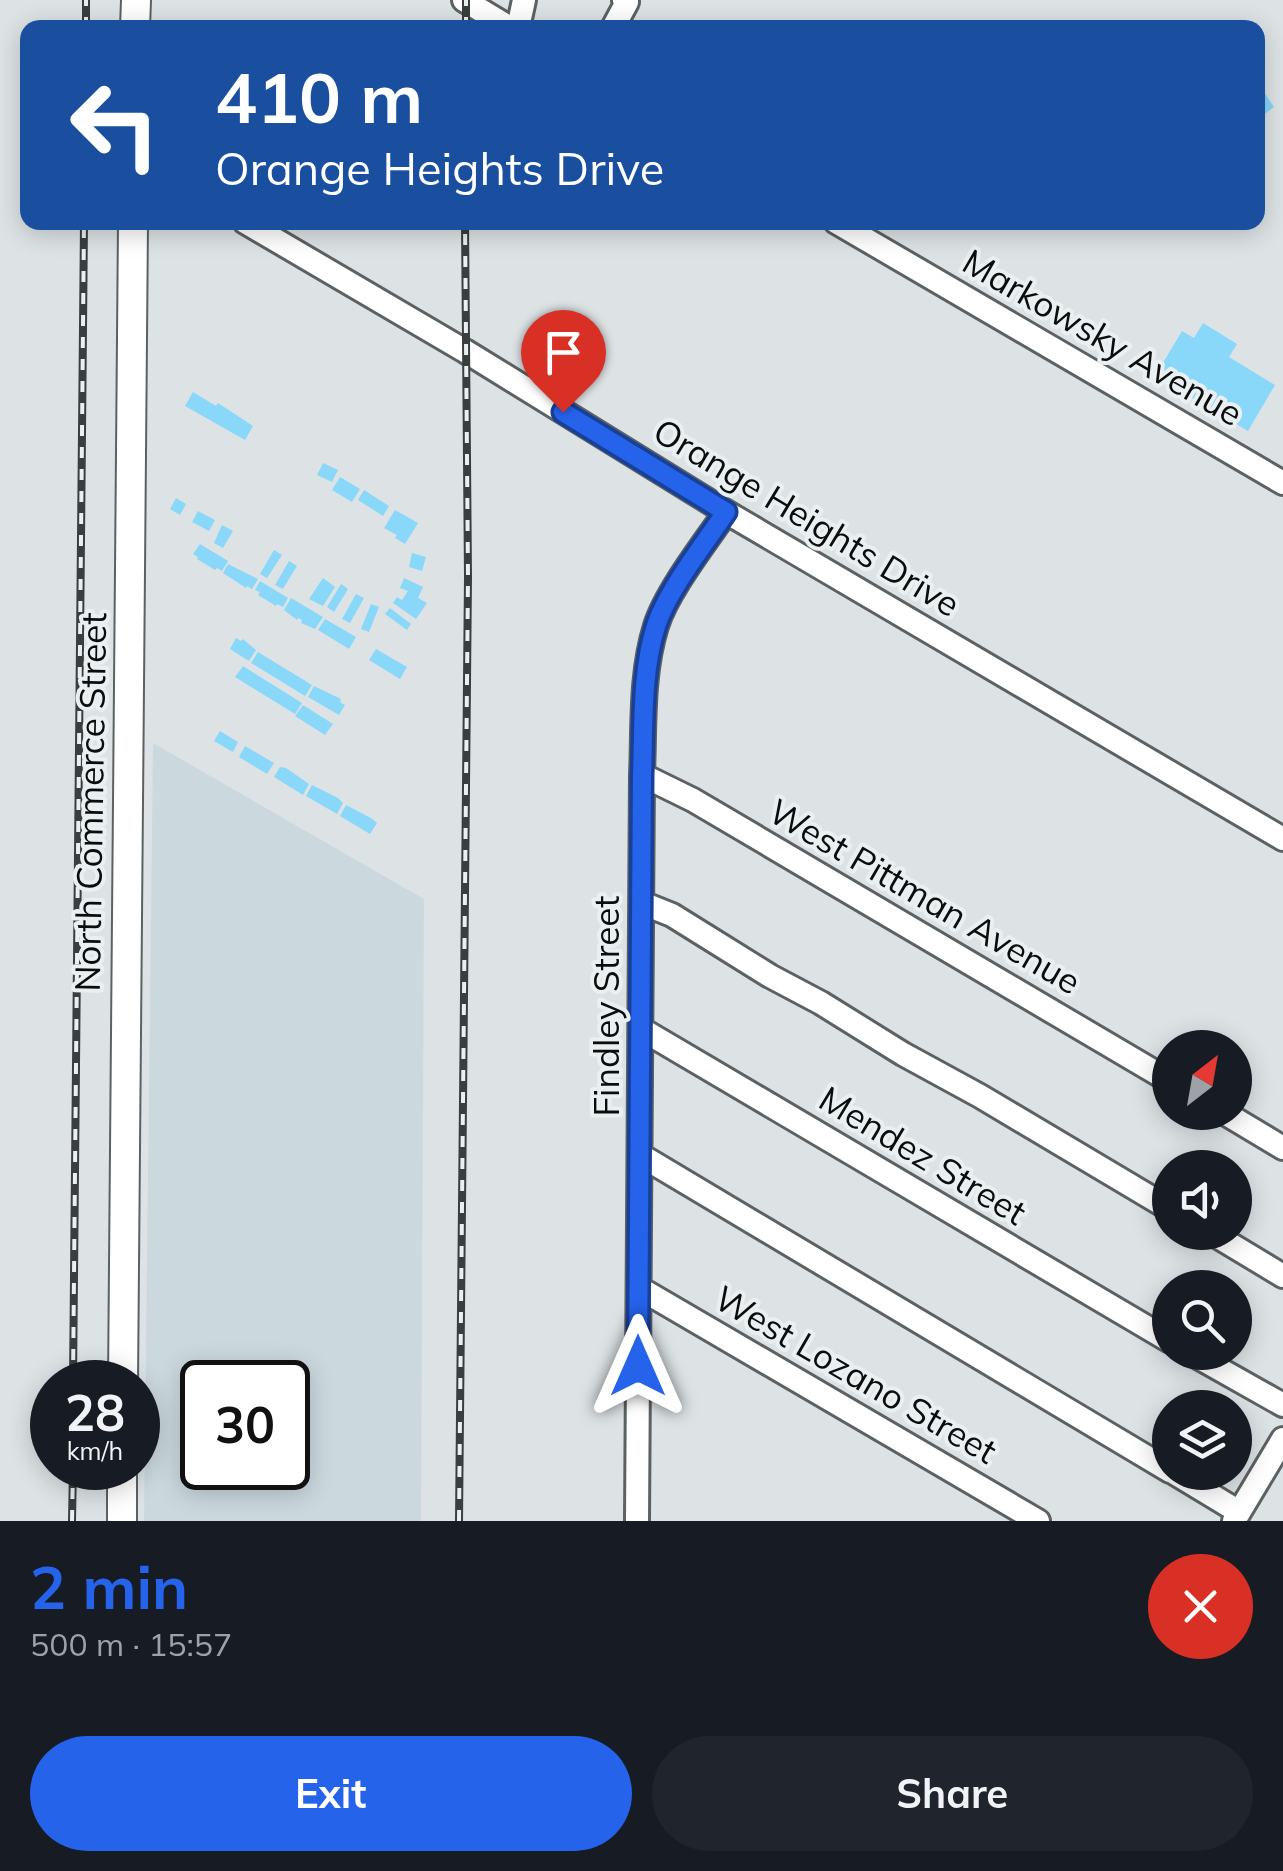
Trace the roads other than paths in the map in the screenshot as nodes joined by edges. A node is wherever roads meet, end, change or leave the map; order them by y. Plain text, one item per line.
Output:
1 (464, 0) edge
2 (500, 20) edge
3 (133, 230) edge
4 (259, 230) edge
5 (850, 230) edge
6 (1283, 483) edge
7 (726, 512) junction
8 (642, 775) junction
9 (1283, 839) edge
10 (642, 902) junction
11 (641, 1028) junction
12 (1152, 1071) edge
13 (1252, 1129) edge
14 (1283, 1148) edge
15 (640, 1155) junction
16 (1152, 1198) edge
17 (1240, 1250) edge
18 (1283, 1276) edge
19 (639, 1288) junction
20 (1152, 1331) edge
21 (123, 1360) edge
22 (1220, 1370) edge
23 (1283, 1406) edge
24 (1283, 1439) edge
25 (1152, 1461) edge
26 (122, 1490) edge
27 (1197, 1490) edge
28 (1236, 1517) edge
29 (122, 1521) edge
30 (638, 1521) edge
31 (1038, 1521) edge

1 - 2 street
3 - 21 main road, North Commerce Street
4 - 7 street, Orange Heights Drive
5 - 6 street, Markowsky Avenue
7 - 8 street, Findley Street
7 - 9 street, Orange Heights Drive
8 - 10 street, Findley Street
8 - 12 street, West Pittman Avenue
10 - 11 street, Findley Street
10 - 16 street
11 - 15 street, Findley Street
11 - 20 street, Mendez Street
13 - 14 street
15 - 19 street, Findley Street
15 - 25 street
17 - 18 street
19 - 30 street, Findley Street
19 - 31 street, West Lozano Street
22 - 23 street
24 - 28 street
26 - 29 main road
27 - 28 street

